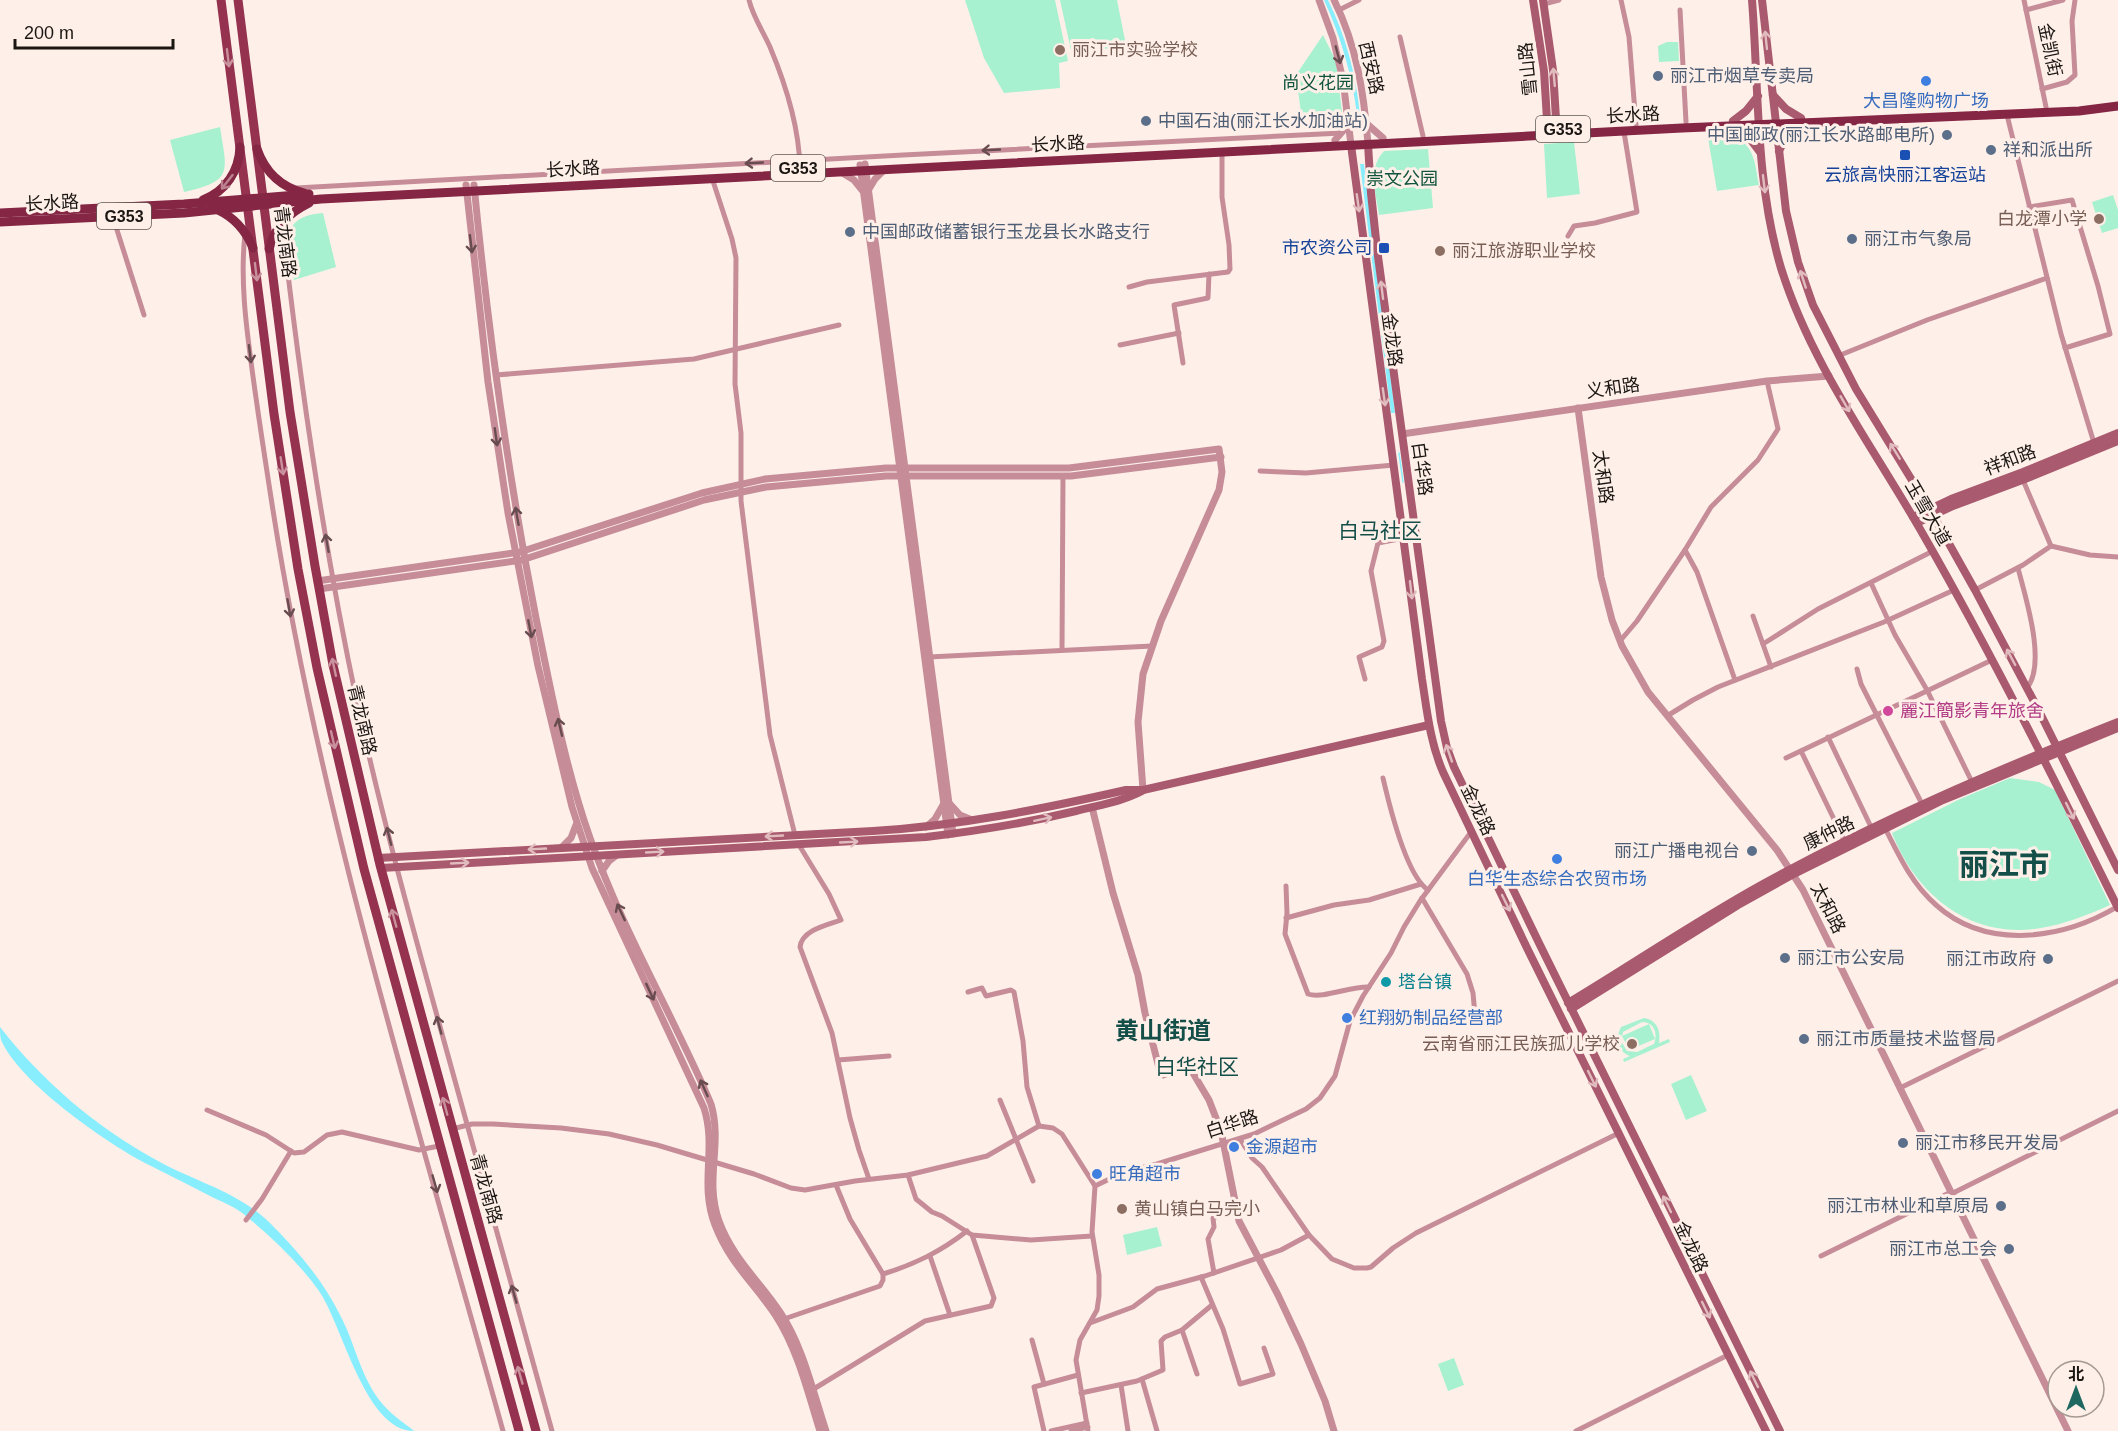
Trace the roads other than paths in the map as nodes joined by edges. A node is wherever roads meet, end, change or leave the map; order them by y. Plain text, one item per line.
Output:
1 (221, 0) edge
2 (238, 0) edge
3 (749, 0) edge
4 (1319, 0) edge
5 (1334, 0) edge
6 (1359, 0) edge
7 (1533, 0) edge
8 (1559, 0) edge
9 (1623, 0) edge
10 (1752, 0) edge
11 (1762, 0) edge
12 (2024, 0) edge
13 (2062, 0) edge
14 (2075, 0) edge
15 (1543, 2) edge
16 (1339, 10) junction
17 (1680, 10) dead end
18 (2026, 10) junction
19 (1400, 37) dead end
20 (2043, 89) junction
21 (1772, 94) junction
22 (1758, 96) junction
23 (2118, 100) edge
24 (2118, 106) edge
25 (2046, 107) junction
26 (2007, 115) junction
27 (1800, 121) junction
28 (1760, 122) junction
29 (1775, 122) junction
30 (1366, 123) junction
31 (1686, 123) junction
32 (1733, 124) junction
33 (1636, 125) junction
34 (1624, 132) junction
35 (1552, 133) junction
36 (1423, 136) junction
37 (1383, 138) junction
38 (1348, 139) junction
39 (1368, 142) junction
40 (240, 147) junction
41 (257, 149) junction
42 (1222, 152) junction
43 (1778, 153) junction
44 (1761, 154) junction
45 (800, 164) junction
46 (863, 167) junction
47 (885, 169) junction
48 (839, 171) junction
49 (712, 178) junction
50 (470, 188) junction
51 (292, 189) junction
52 (866, 191) junction
53 (317, 196) junction
54 (263, 201) junction
55 (247, 202) junction
56 (196, 203) junction
57 (2029, 207) junction
58 (215, 210) junction
59 (0, 213) edge
60 (116, 216) junction
61 (0, 222) edge
62 (277, 230) junction
63 (245, 232) junction
64 (1568, 236) dead end
65 (253, 248) junction
66 (269, 249) junction
67 (1209, 274) junction
68 (2047, 279) junction
69 (1129, 287) dead end
70 (144, 315) dead end
71 (839, 325) dead end
72 (1179, 333) junction
73 (1120, 345) dead end
74 (2065, 348) junction
75 (735, 350) junction
76 (1838, 356) junction
77 (1183, 363) dead end
78 (496, 375) junction
79 (1829, 376) junction
80 (1767, 381) junction
81 (1578, 408) junction
82 (2118, 433) edge
83 (1402, 434) junction
84 (2118, 441) edge
85 (2094, 443) junction
86 (1220, 453) junction
87 (1394, 465) junction
88 (1260, 471) dead end
89 (902, 472) junction
90 (1063, 476) junction
91 (2023, 480) junction
92 (740, 487) junction
93 (1931, 512) junction
94 (1915, 520) junction
95 (1404, 538) junction
96 (2051, 546) junction
97 (1685, 550) junction
98 (1933, 551) junction
99 (520, 556) junction
100 (2118, 557) edge
101 (2018, 568) junction
102 (333, 583) junction
103 (1870, 583) junction
104 (318, 585) junction
105 (1954, 590) junction
106 (1975, 590) junction
107 (1753, 616) dead end
108 (1888, 620) junction
109 (1620, 641) junction
110 (1763, 644) junction
111 (1152, 646) junction
112 (1062, 650) junction
113 (929, 657) junction
114 (1992, 660) junction
115 (1771, 667) junction
116 (1857, 669) dead end
117 (1365, 679) dead end
118 (1735, 680) junction
119 (2027, 688) junction
120 (1927, 690) junction
121 (1876, 715) junction
122 (1667, 716) junction
123 (2118, 722) edge
124 (1429, 725) junction
125 (2118, 728) edge
126 (1828, 737) junction
127 (2058, 749) junction
128 (1801, 751) junction
129 (2043, 756) junction
130 (1786, 758) dead end
131 (1383, 778) dead end
132 (1972, 782) junction
133 (1143, 790) junction
134 (946, 802) junction
135 (1922, 804) junction
136 (1092, 807) junction
137 (977, 821) junction
138 (576, 822) junction
139 (949, 825) junction
140 (1482, 825) joint
141 (925, 827) junction
142 (1886, 828) junction
143 (1872, 829) junction
144 (1472, 832) junction
145 (950, 834) junction
146 (589, 835) junction
147 (795, 835) junction
148 (1845, 842) junction
149 (610, 845) junction
150 (799, 845) junction
151 (588, 846) junction
152 (561, 848) junction
153 (617, 855) junction
154 (592, 856) junction
155 (394, 857) junction
156 (569, 857) junction
157 (379, 863) junction
158 (396, 867) junction
159 (592, 868) junction
160 (2118, 870) edge
161 (603, 871) junction
162 (1792, 872) junction
163 (1421, 884) junction
164 (1286, 886) dead end
165 (1428, 890) junction
166 (1422, 898) junction
167 (2118, 907) edge
168 (1286, 918) junction
169 (2118, 981) edge
170 (1369, 987) junction
171 (968, 992) dead end
172 (1570, 1006) junction
173 (1475, 1015) dead end
174 (889, 1056) dead end
175 (838, 1060) junction
176 (1900, 1088) junction
177 (1000, 1100) dead end
178 (207, 1110) dead end
179 (2118, 1111) edge
180 (467, 1125) junction
181 (1039, 1126) junction
182 (452, 1129) junction
183 (1618, 1133) junction
184 (1240, 1139) junction
185 (1015, 1140) junction
186 (1225, 1143) junction
187 (439, 1146) junction
188 (425, 1149) junction
189 (291, 1151) junction
190 (710, 1162) junction
191 (908, 1175) junction
192 (869, 1179) junction
193 (1033, 1181) dead end
194 (836, 1185) junction
195 (1095, 1186) junction
196 (1951, 1193) junction
197 (1236, 1210) junction
198 (246, 1220) dead end
199 (970, 1233) junction
200 (1309, 1235) junction
201 (1092, 1236) junction
202 (930, 1256) junction
203 (1821, 1256) dead end
204 (1258, 1258) junction
205 (1214, 1273) junction
206 (883, 1274) junction
207 (1201, 1277) junction
208 (1212, 1305) junction
209 (950, 1315) junction
210 (784, 1319) junction
211 (1089, 1323) junction
212 (1182, 1330) junction
213 (1032, 1340) dead end
214 (1264, 1348) dead end
215 (1728, 1355) junction
216 (1197, 1374) dead end
217 (1078, 1375) junction
218 (1142, 1379) junction
219 (1044, 1384) junction
220 (1121, 1385) junction
221 (812, 1390) junction
222 (1081, 1393) junction
223 (1088, 1427) edge
224 (503, 1431) edge
225 (519, 1431) edge
226 (536, 1431) edge
227 (552, 1431) edge
228 (820, 1431) edge
229 (826, 1431) edge
230 (1044, 1431) edge
231 (1051, 1431) edge
232 (1071, 1431) edge
233 (1128, 1431) edge
234 (1157, 1431) edge
235 (1334, 1431) edge
236 (1576, 1431) edge
237 (1766, 1431) edge
238 (1780, 1431) edge
239 (2068, 1431) edge

1 -> 40 main road, 青龙南路
2 - 41 main road, 青龙南路
3 - 45 street
4 -> 38 street, 西安路
5 - 16 street, 西安路
6 - 16 street
7 - 35 main road, 雪山路
8 - 15 street
9 - 33 street
10 - 22 main road, 玉雪大道
21 -> 11 main road, 玉雪大道
12 - 18 street, 金凯街
13 - 18 street
14 - 20 street
35 -> 15 main road, 雪山路
16 - 30 street, 西安路
17 - 31 street
18 - 20 street, 金凯街
19 - 36 street
20 - 25 street, 金凯街
21 - 27 main road
21 - 29 main road, 玉雪大道
22 - 28 main road, 玉雪大道
22 - 32 main road
23 - 25 highway, 长水路 / G353
24 - 26 highway, 长水路 / G353
25 - 27 highway, 长水路 / G353
26 - 27 highway, 长水路 / G353
26 - 57 street
27 - 29 highway, 长水路 / G353
27 - 43 main road
28 - 29 highway, 长水路 / G353
28 - 32 highway, 长水路 / G353
28 - 44 main road, 玉雪大道
29 - 43 main road, 玉雪大道
30 - 37 street
30 - 39 street, 西安路
31 - 32 highway, 长水路 / G353
31 - 33 highway, 长水路 / G353
32 - 34 highway, 长水路 / G353
32 - 44 main road
33 - 35 highway, 长水路 / G353
34 - 35 highway, 长水路 / G353
34 - 64 street
35 - 36 highway, 长水路 / G353
35 - 39 highway, 长水路 / G353
36 - 37 highway, 长水路 / G353
37 - 39 highway, 长水路 / G353
38 - 39 highway, 长水路 / G353
38 - 42 highway, 长水路 / G353
38 -> 45 street
38 - 46 highway, 长水路 / G353
38 -> 87 main road, 金龙路
83 -> 39 main road, 白华路
40 - 55 main road, 青龙南路
40 -> 56 highway
41 - 51 highway
41 - 54 main road, 青龙南路
42 - 47 highway, 长水路 / G353
42 - 67 street
76 -> 43 main road, 玉雪大道
44 -> 79 main road, 玉雪大道
45 - 46 highway, 长水路 / G353
45 - 50 highway, 长水路 / G353
45 -> 51 street
46 - 47 highway, 长水路 / G353
46 - 48 highway, 长水路 / G353
46 - 52 street
47 - 52 street
48 - 49 highway, 长水路 / G353
48 - 52 street
49 - 50 highway, 长水路 / G353
49 - 75 street
50 - 53 highway, 长水路 / G353
50 - 78 street
50 -> 99 street
51 - 53 highway
52 - 89 street
53 - 54 highway, 长水路 / G353
53 - 62 highway
54 - 55 highway, 长水路 / G353
54 - 66 main road, 青龙南路
55 - 56 highway, 长水路 / G353
55 - 58 highway, 长水路 / G353
55 - 65 main road, 青龙南路
56 - 59 highway, 长水路 / G353
57 - 68 street
57 - 74 street
58 - 60 highway, 长水路 / G353
58 - 63 highway
60 - 61 highway, 长水路 / G353
60 - 70 street
62 - 66 highway
102 -> 62 street
63 - 65 highway
63 -> 188 street
65 -> 187 main road, 青龙南路
66 - 104 main road, 青龙南路
67 - 69 street
67 - 72 street
68 - 74 street
68 - 76 street
71 - 75 street
72 - 73 street
72 - 77 street
74 - 85 street
75 - 78 street
75 - 92 street
93 -> 76 main road, 玉雪大道
99 -> 78 street
79 - 80 street, 义和路
79 -> 94 main road, 玉雪大道
80 - 81 street, 义和路
80 - 97 street
81 - 83 street, 义和路
81 - 109 street, 太和路
82 - 85 main road, 祥和路
140 -> 83 main road, 白华路
84 - 91 main road, 祥和路
85 - 93 main road, 祥和路
86 - 89 street
86 - 90 street
86 - 111 street
87 - 88 street
87 - 95 main road, 金龙路
89 - 90 street
89 - 92 street
89 - 113 street
89 - 134 street
90 - 112 street
91 - 93 main road, 祥和路
91 - 96 street
92 - 99 street
92 - 147 street
93 - 94 main road, 祥和路
93 - 106 main road, 玉雪大道
94 - 98 main road, 玉雪大道
95 - 117 street
95 -> 124 main road, 金龙路
96 - 100 street
96 - 101 street
97 - 109 street
97 - 118 street
98 - 103 street
98 - 105 main road, 玉雪大道
99 - 102 street
99 -> 138 street
146 -> 99 street
101 - 106 street
101 - 119 street
102 - 104 street
155 -> 102 street
103 - 108 street
103 - 110 street
157 -> 104 main road, 青龙南路
105 - 108 street
105 - 114 main road, 玉雪大道
119 -> 106 main road, 玉雪大道
107 - 110 street
108 - 115 street
108 - 120 street
109 - 122 street, 太和路
110 - 115 street
111 - 112 street
111 - 133 street
112 - 113 street
113 - 134 street
114 - 120 street
114 - 129 main road, 玉雪大道
115 - 118 street
116 - 121 street
118 - 122 street
119 - 127 main road, 玉雪大道
120 - 121 street
120 - 132 street
121 - 126 street
121 - 135 street
122 - 162 street, 太和路
123 - 127 main road, 康仲路
124 - 133 main road
124 - 144 main road, 金龙路
125 - 127 main road, 康仲路
126 - 128 street
126 - 143 street
127 - 129 main road, 康仲路
127 - 160 main road, 玉雪大道
128 - 130 street
128 - 148 street
129 - 132 main road, 康仲路
129 - 142 main road, 康仲路
129 -> 167 main road, 玉雪大道
131 - 163 street
132 - 135 main road, 康仲路
133 - 136 main road
133 - 137 main road
134 - 137 street
134 - 139 street
134 - 141 street
135 - 143 main road, 康仲路
145 -> 136 main road
136 - 186 street
137 - 139 main road
138 - 151 street
138 - 152 street
139 - 141 main road
139 - 145 street
140 - 172 main road, 金龙路
141 - 147 main road
142 - 162 main road, 康仲路
142 - 167 street
143 - 148 main road, 康仲路
144 - 165 street, 白华路
144 -> 183 main road, 金龙路
150 -> 145 main road
146 - 149 street
146 - 151 street
147 -> 149 main road
148 - 162 main road, 康仲路
149 - 151 main road
153 -> 150 main road
150 - 175 street
151 - 152 main road
151 - 154 street
152 -> 155 main road
153 - 154 main road
153 - 161 street
154 - 156 main road
154 - 159 street
154 - 161 street
155 - 157 main road
155 - 158 street
158 -> 156 main road
156 - 159 street
157 - 158 main road
182 -> 157 main road, 青龙南路
180 -> 158 street
159 -> 190 street
190 -> 161 street
162 - 172 main road, 康仲路
162 - 176 street, 太和路
163 - 165 street
163 - 168 street
164 - 168 street
165 - 166 street, 白华路
166 - 170 street, 白华路
166 - 173 street
168 - 170 street
169 - 176 street
170 - 184 street, 白华路
171 - 181 street
238 -> 172 main road, 金龙路
174 - 175 street
175 - 192 street
176 - 196 street, 太和路
177 - 185 street
178 - 189 street
179 - 196 street
180 - 182 street
180 - 190 street
227 -> 180 street
181 - 185 street
181 - 195 street
226 -> 182 main road, 青龙南路
183 - 200 street
183 -> 215 main road, 金龙路
184 - 186 street, 白华路
184 - 200 street
185 - 191 street
185 - 193 street
186 - 195 street, 白华路
186 - 197 street
187 - 188 street
187 - 225 main road, 青龙南路
188 - 189 street
188 -> 224 street
189 - 198 street
190 - 194 street
190 - 210 street
190 - 228 street
191 - 192 street
191 - 199 street
192 - 194 street
194 - 206 street
195 - 201 street
196 - 203 street
196 - 239 street, 太和路
197 - 204 street
197 - 205 street
199 - 201 street
199 - 202 street
199 - 209 street
200 - 204 street
201 - 211 street
202 - 206 street
202 - 209 street
204 - 205 street
204 - 235 street
205 - 207 street
206 - 210 street
207 - 208 street
207 - 211 street
208 - 212 street
208 - 214 street
209 - 221 street
210 - 221 street
211 - 217 street
212 - 216 street
212 - 218 street
213 - 219 street
215 - 236 street
215 - 237 main road, 金龙路
217 - 219 street
217 - 222 street
218 - 220 street
218 - 234 street
219 - 230 street
220 - 222 street
220 - 233 street
221 - 229 street
222 - 223 street
223 - 231 street
223 - 232 street

